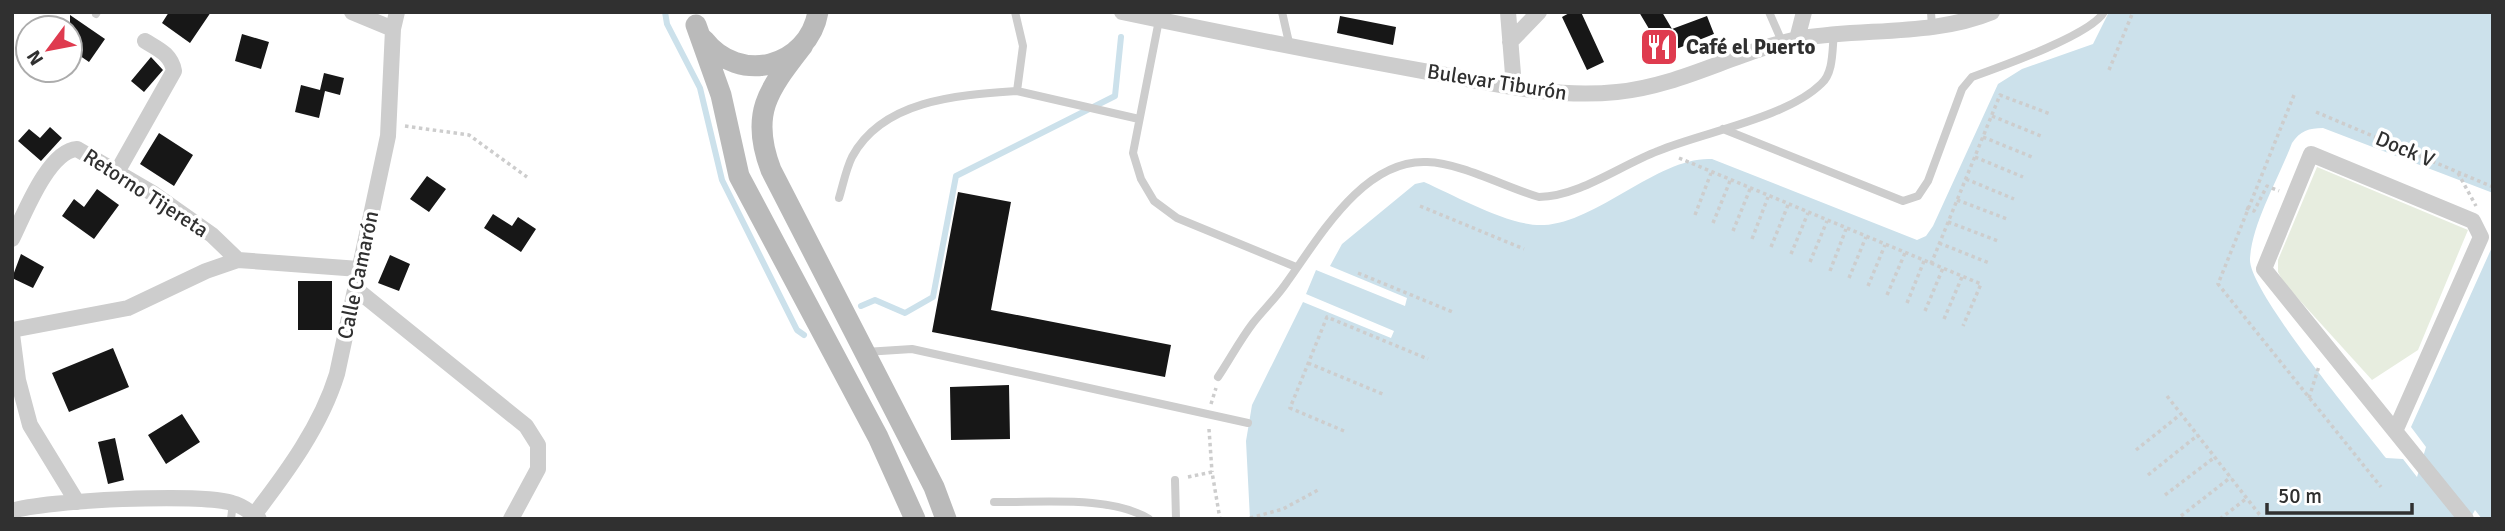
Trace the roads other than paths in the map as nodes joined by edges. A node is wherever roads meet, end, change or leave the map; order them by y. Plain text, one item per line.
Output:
1 (352, 12) edge
2 (397, 12) edge
3 (818, 12) edge
4 (829, 12) edge
5 (1015, 12) edge
6 (1122, 12) edge
7 (1282, 12) edge
8 (1508, 12) edge
9 (1539, 12) edge
10 (1769, 12) edge
11 (1804, 12) edge
12 (1992, 12) edge
13 (2104, 12) edge
14 (695, 19) edge
15 (1932, 19) edge
16 (1159, 20) junction
17 (393, 29) junction
18 (1834, 33) junction
19 (807, 39) junction
20 (145, 41) dead end
21 (1510, 42) junction
22 (1790, 42) junction
23 (1290, 47) junction
24 (1514, 87) junction
25 (1017, 91) junction
26 (1139, 119) junction
27 (1723, 129) junction
28 (117, 172) junction
29 (839, 198) dead end
30 (12, 239) edge
31 (239, 260) junction
32 (1296, 267) junction
33 (359, 269) junction
34 (356, 289) junction
35 (12, 332) edge
36 (865, 352) junction
37 (1219, 377) dead end
38 (1248, 423) dead end
39 (2396, 429) junction
40 (1175, 480) road end
41 (77, 502) junction
42 (994, 502) dead end
43 (12, 510) edge
44 (232, 511) edge
45 (257, 517) edge
46 (511, 519) edge
47 (915, 519) edge
48 (946, 519) edge
49 (1149, 519) edge
50 (1176, 519) edge
51 (2466, 519) edge

1 - 17 street
2 - 17 street, Calle Camarón
3 - 19 street
4 - 19 street
5 - 25 lane
6 - 16 street, Bulevar Tiburón
7 - 23 lane
8 - 21 street
9 - 21 street
10 - 22 lane
11 - 22 street
12 - 15 street, Bulevar Tiburón
13 - 27 lane
14 - 19 street
14 - 47 street
15 - 18 street, Bulevar Tiburón
16 - 23 street, Bulevar Tiburón
16 - 26 lane
17 - 33 street, Calle Camarón
18 - 22 street, Bulevar Tiburón
18 - 27 lane
19 - 36 street
20 - 28 street
21 - 24 street
22 - 24 street, Bulevar Tiburón
23 - 24 street, Bulevar Tiburón
25 - 26 lane
25 - 29 lane
26 - 32 lane
27 - 32 lane
28 - 30 street, Retorno Tijereta
28 - 31 street, Retorno Tijereta
31 - 33 street
31 - 35 street
32 - 37 lane
33 - 34 street, Calle Camarón
34 - 45 street, Calle Camarón
34 - 46 street
35 - 41 street
36 - 38 lane
36 - 48 street
39 - 39 street
39 - 51 street
40 - 50 lane
41 - 43 street
41 - 44 street
42 - 49 lane
44 - 45 street

